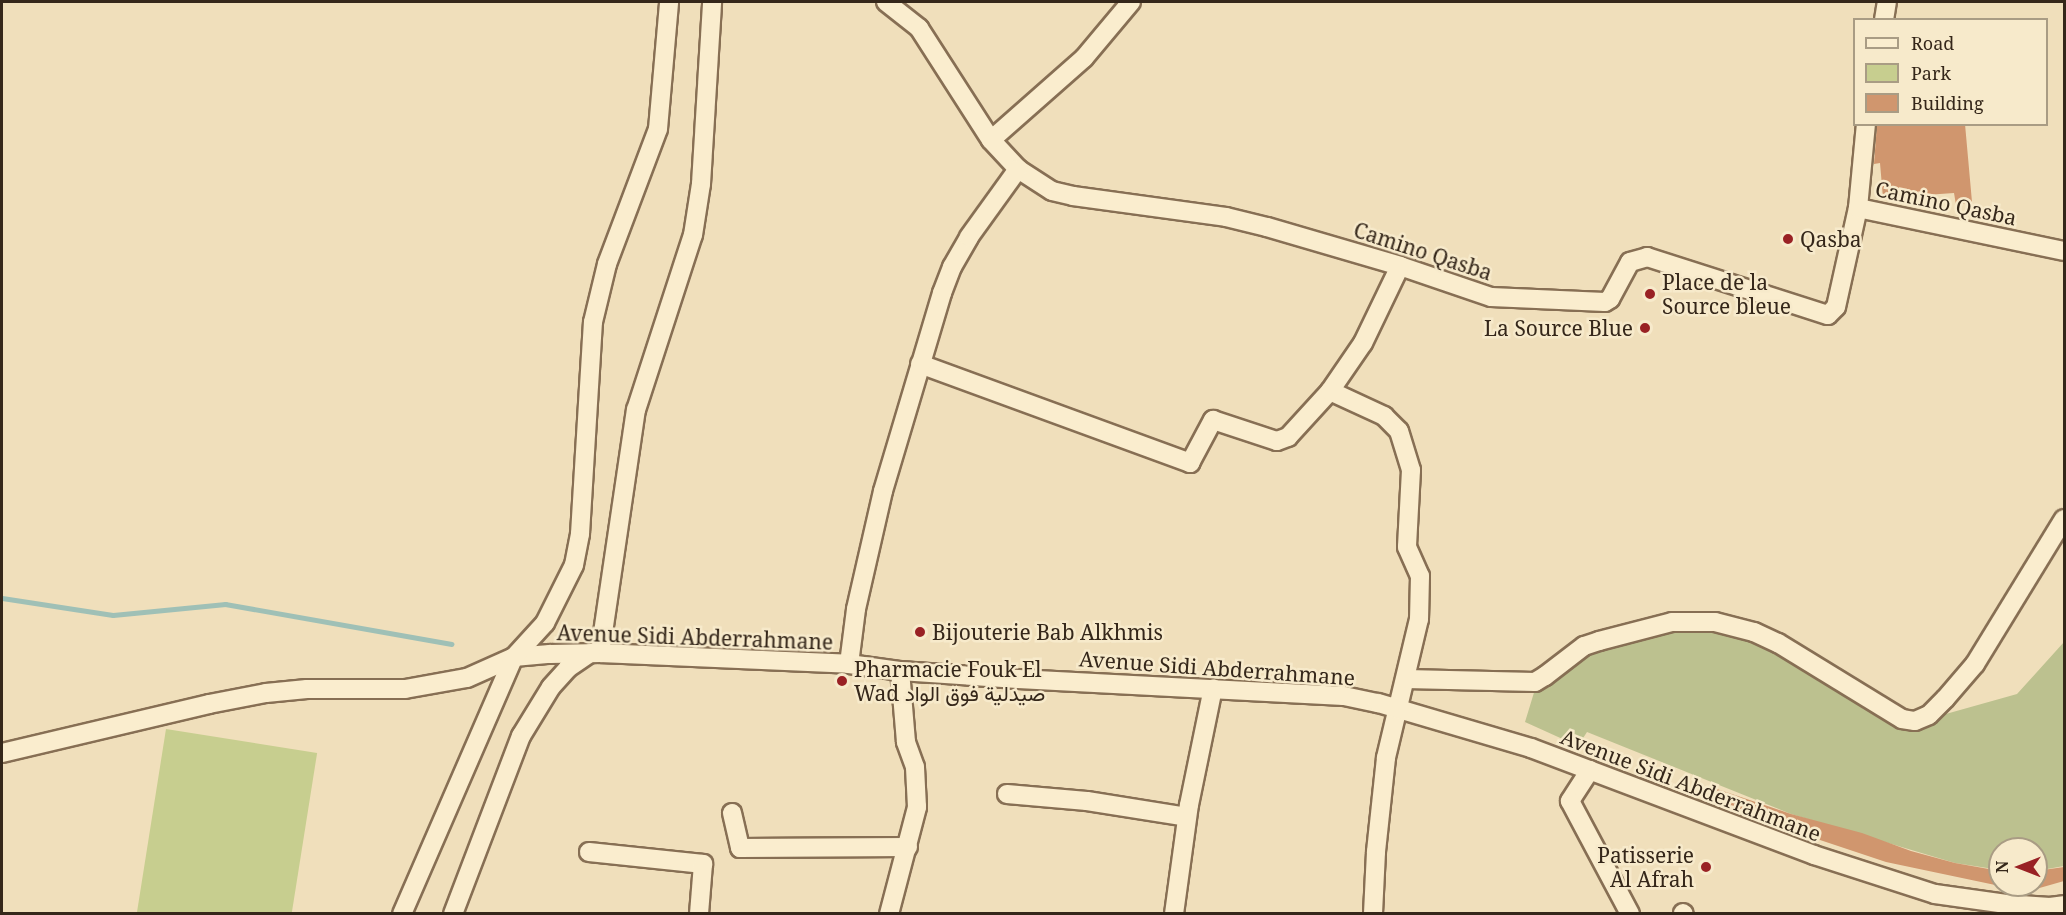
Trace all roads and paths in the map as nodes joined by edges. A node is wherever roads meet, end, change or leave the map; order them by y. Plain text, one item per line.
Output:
1 (669, 2) edge
2 (712, 2) edge
3 (1131, 2) edge
4 (1887, 2) edge
5 (890, 3) edge
6 (1884, 18) edge
7 (1866, 126) edge
8 (991, 140) junction
9 (1017, 169) junction
10 (1858, 208) junction
11 (2064, 251) edge
12 (1400, 266) junction
13 (920, 364) junction
14 (1330, 391) junction
15 (2064, 519) edge
16 (595, 653) junction
17 (514, 657) junction
18 (849, 664) junction
19 (900, 671) junction
20 (1406, 679) junction
21 (1213, 688) junction
22 (1397, 710) junction
23 (2, 753) edge
24 (1590, 770) junction
25 (1007, 794) dead end
26 (732, 813) dead end
27 (1187, 817) junction
28 (908, 847) junction
29 (590, 852) dead end
30 (2055, 908) edge
31 (402, 914) edge
32 (453, 914) edge
33 (699, 914) edge
34 (889, 914) edge
35 (1174, 914) edge
36 (1373, 914) edge
37 (1630, 914) edge

1 - 17 street
2 - 16 street
3 - 8 street
4 - 6 street
5 - 8 street, Camino Qasba
7 - 10 street
8 - 9 street, Camino Qasba
9 - 12 street, Camino Qasba
9 - 13 street
10 - 11 street, Camino Qasba
10 - 12 street, Camino Qasba
12 - 14 street
13 - 14 street
13 - 18 street
14 - 20 street
15 - 20 street
16 - 17 street, Avenue Sidi Abderrahmane
16 - 18 street, Avenue Sidi Abderrahmane
16 - 32 street
17 - 23 street
17 - 31 street
18 - 19 street, Avenue Sidi Abderrahmane
19 - 21 street, Avenue Sidi Abderrahmane
19 - 28 street
20 - 22 street
21 - 22 street, Avenue Sidi Abderrahmane
21 - 27 street
22 - 24 street, Avenue Sidi Abderrahmane
22 - 36 street
24 - 30 street, Avenue Sidi Abderrahmane
24 - 37 street
25 - 27 street
26 - 28 street
27 - 35 street
28 - 34 street
29 - 33 street

